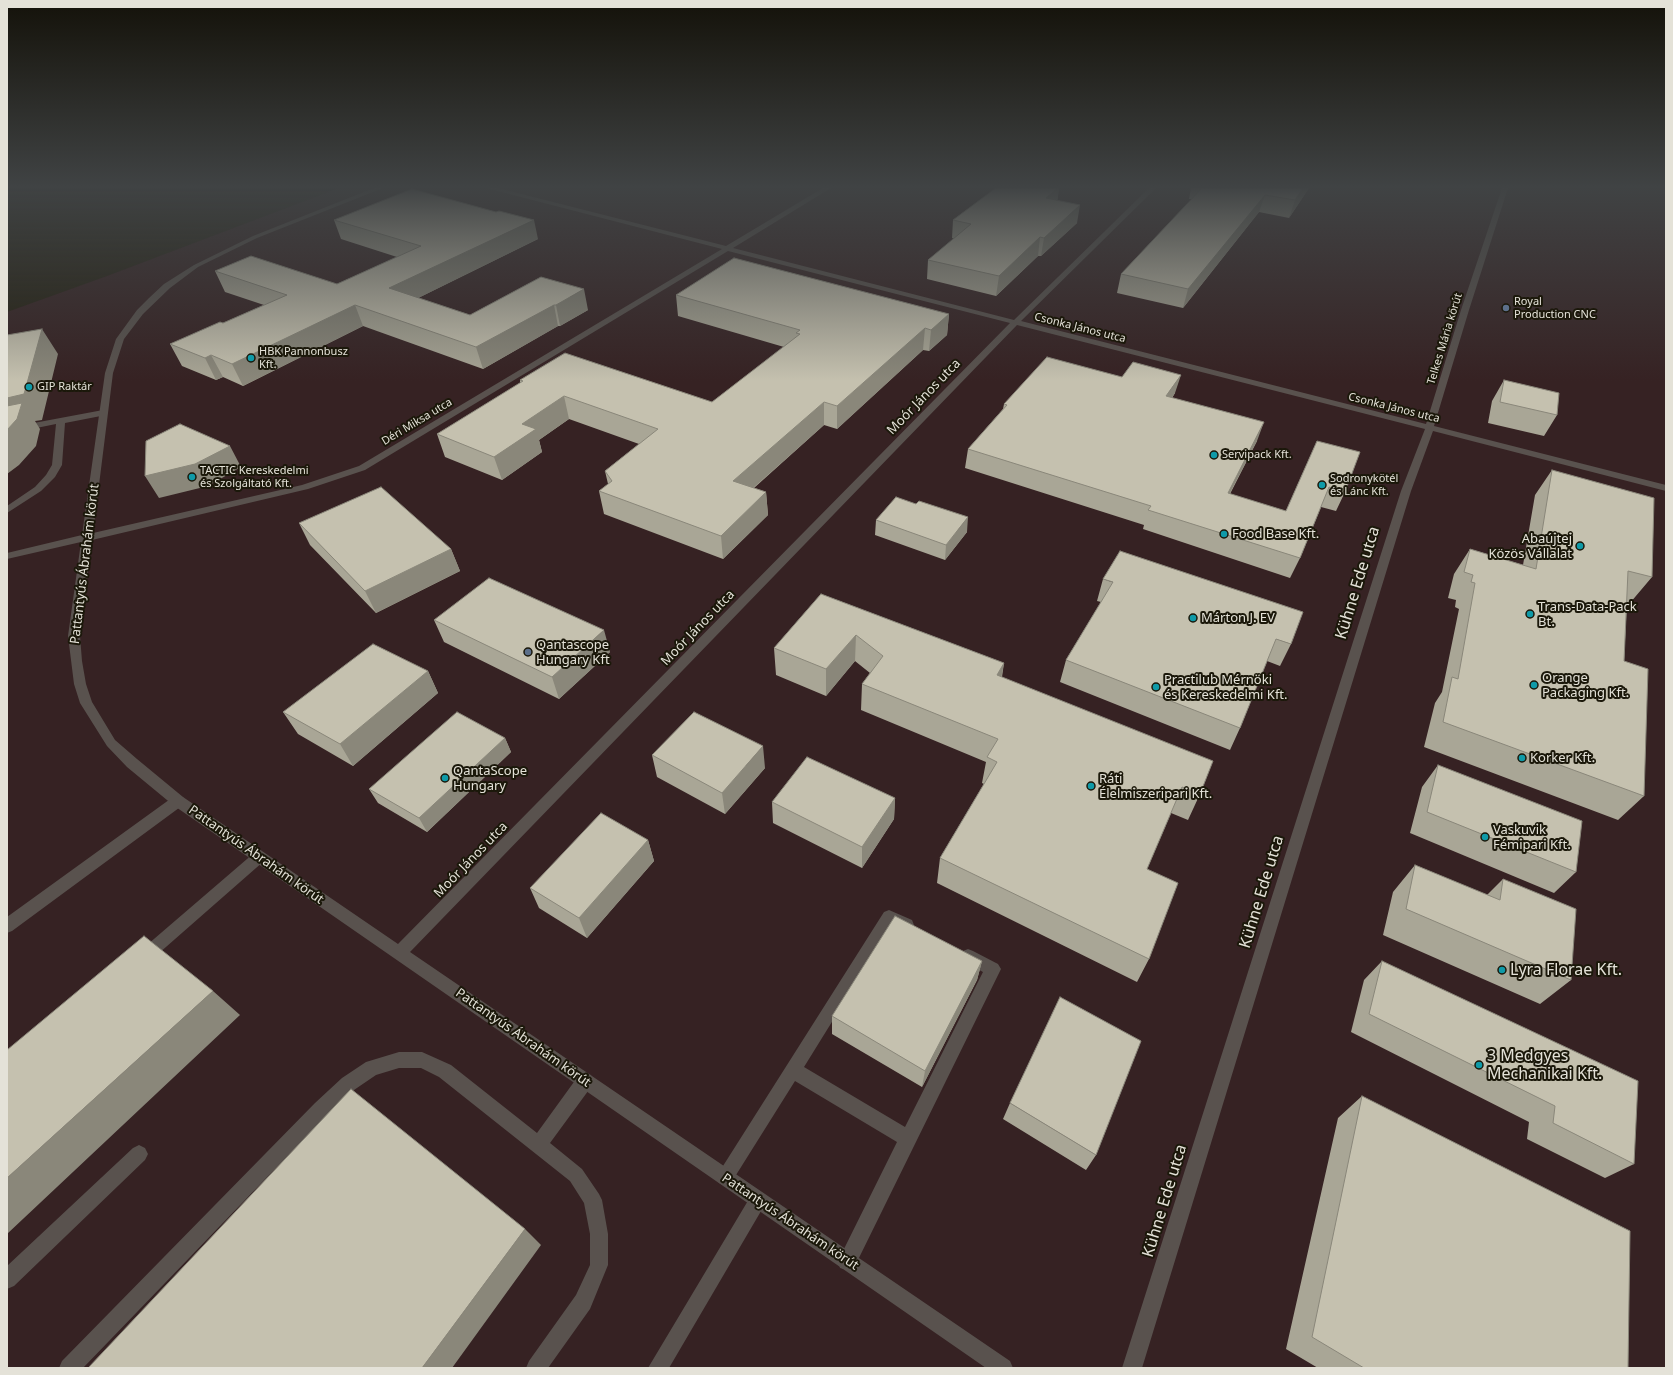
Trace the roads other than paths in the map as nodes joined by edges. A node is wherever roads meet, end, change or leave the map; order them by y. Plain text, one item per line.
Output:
1 (222, 252) edge
2 (721, 252) edge
3 (738, 252) edge
4 (1088, 252) edge
5 (1484, 252) edge
6 (1016, 323) junction
7 (103, 413) junction
8 (61, 421) junction
9 (1430, 428) junction
10 (7, 430) edge
11 (1666, 488) edge
12 (7, 510) edge
13 (87, 539) junction
14 (7, 556) edge
15 (178, 801) junction
16 (259, 857) junction
17 (7, 926) edge
18 (924, 934) edge
19 (952, 948) edge
20 (399, 953) junction
21 (133, 966) edge
22 (793, 1070) junction
23 (585, 1081) junction
24 (908, 1138) junction
25 (539, 1144) junction
26 (139, 1154) dead end
27 (725, 1177) junction
28 (758, 1200) junction
29 (847, 1261) junction
30 (7, 1279) edge
31 (69, 1368) edge
32 (536, 1368) edge
33 (658, 1368) edge
34 (1003, 1368) edge
35 (1132, 1368) edge

1 - 7 street, Pattantyús Ábrahám körút
2 - 13 street, Déri Miksa utca
3 - 6 street, Csonka János utca
4 - 6 street
5 - 9 street, Telkes Mária körút
6 - 9 street, Csonka János utca
6 - 20 street, Moór János utca
7 - 8 street
7 - 13 street, Pattantyús Ábrahám körút
8 - 10 street
8 - 12 street
9 - 11 street, Csonka János utca
9 - 35 street, Kühne Ede utca
13 - 14 street, Déri Miksa utca
13 - 15 street, Pattantyús Ábrahám körút
15 - 16 street, Pattantyús Ábrahám körút
15 - 17 street
16 - 20 street, Pattantyús Ábrahám körút
16 - 21 street
18 - 22 street
19 - 24 street
20 - 23 street, Pattantyús Ábrahám körút
22 - 24 street
22 - 27 street
23 - 25 street
23 - 27 street, Pattantyús Ábrahám körút
24 - 29 street
25 - 31 street
25 - 32 street
26 - 30 street
27 - 28 street, Pattantyús Ábrahám körút
28 - 29 street, Pattantyús Ábrahám körút
28 - 33 street
29 - 34 street, Pattantyús Ábrahám körút

